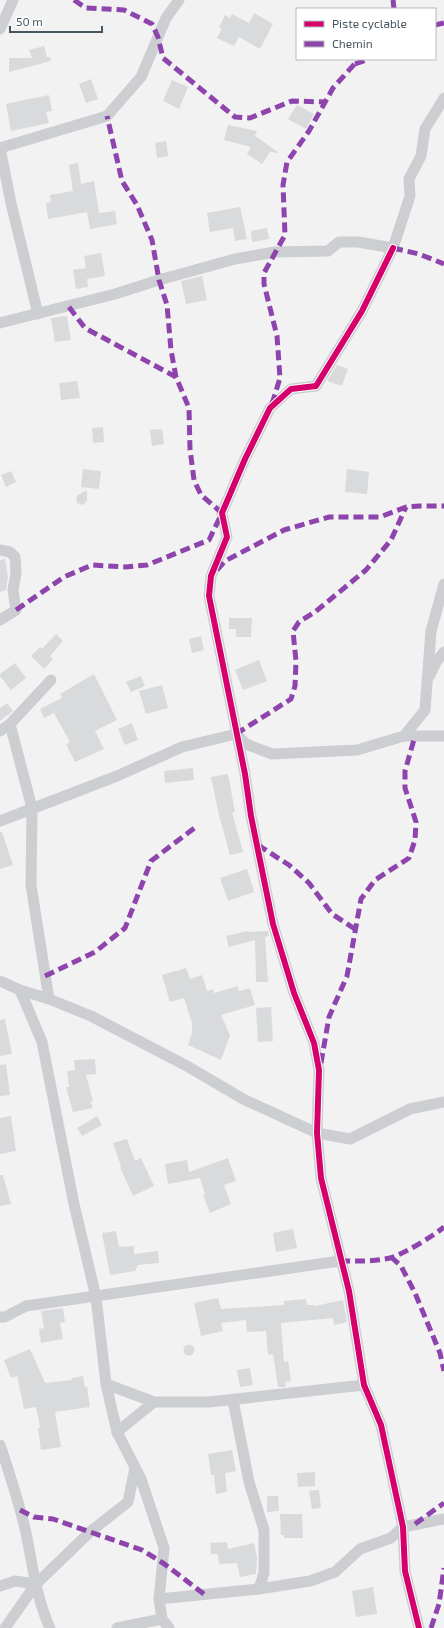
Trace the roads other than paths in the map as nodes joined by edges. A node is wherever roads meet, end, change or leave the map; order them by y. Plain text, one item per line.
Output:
1 (13, 0) edge
2 (180, 0) edge
3 (0, 29) edge
4 (444, 98) edge
5 (0, 148) edge
6 (393, 248) junction
7 (38, 314) junction
8 (0, 323) edge
9 (0, 550) edge
10 (443, 587) edge
11 (444, 608) edge
12 (0, 620) edge
13 (444, 652) edge
14 (51, 680) dead end
15 (427, 681) junction
16 (10, 724) junction
17 (0, 731) edge
18 (236, 734) junction
19 (404, 736) junction
20 (444, 736) edge
21 (32, 808) junction
22 (0, 821) edge
23 (0, 981) edge
24 (20, 990) junction
25 (49, 999) junction
26 (444, 1102) edge
27 (317, 1133) junction
28 (340, 1261) junction
29 (96, 1297) junction
30 (0, 1317) edge
31 (106, 1384) junction
32 (364, 1385) junction
33 (233, 1400) junction
34 (154, 1402) junction
35 (117, 1432) junction
36 (0, 1445) edge
37 (135, 1468) junction
38 (444, 1519) edge
39 (403, 1526) junction
40 (36, 1584) junction
41 (0, 1586) edge
42 (259, 1589) junction
43 (159, 1599) junction
44 (162, 1619) junction
45 (5, 1628) edge
46 (50, 1628) edge
47 (117, 1628) edge
48 (169, 1628) edge
49 (419, 1628) edge

1 - 3 street
2 - 5 street
4 - 6 street
5 - 7 street
6 - 7 street
6 - 18 street
7 - 8 street
9 - 12 street
10 - 11 street
10 - 15 street
13 - 15 street
14 - 16 street
15 - 19 street
16 - 17 street
16 - 21 street
18 - 19 street
18 - 21 street
18 - 27 street
19 - 20 street
21 - 22 street
21 - 25 street
23 - 24 street
24 - 25 street
24 - 29 street
25 - 27 street
26 - 27 street
27 - 28 street
28 - 29 street
28 - 32 street
29 - 30 street
29 - 31 street
31 - 34 street
31 - 35 street
32 - 33 street
32 - 39 street
33 - 34 street
33 - 42 street
34 - 35 street
35 - 37 street
36 - 40 street
37 - 40 street
37 - 43 street
38 - 39 street
39 - 42 street
39 - 49 street
40 - 41 street
40 - 45 street
40 - 46 street
42 - 43 street
43 - 44 street
44 - 47 street
44 - 48 street

